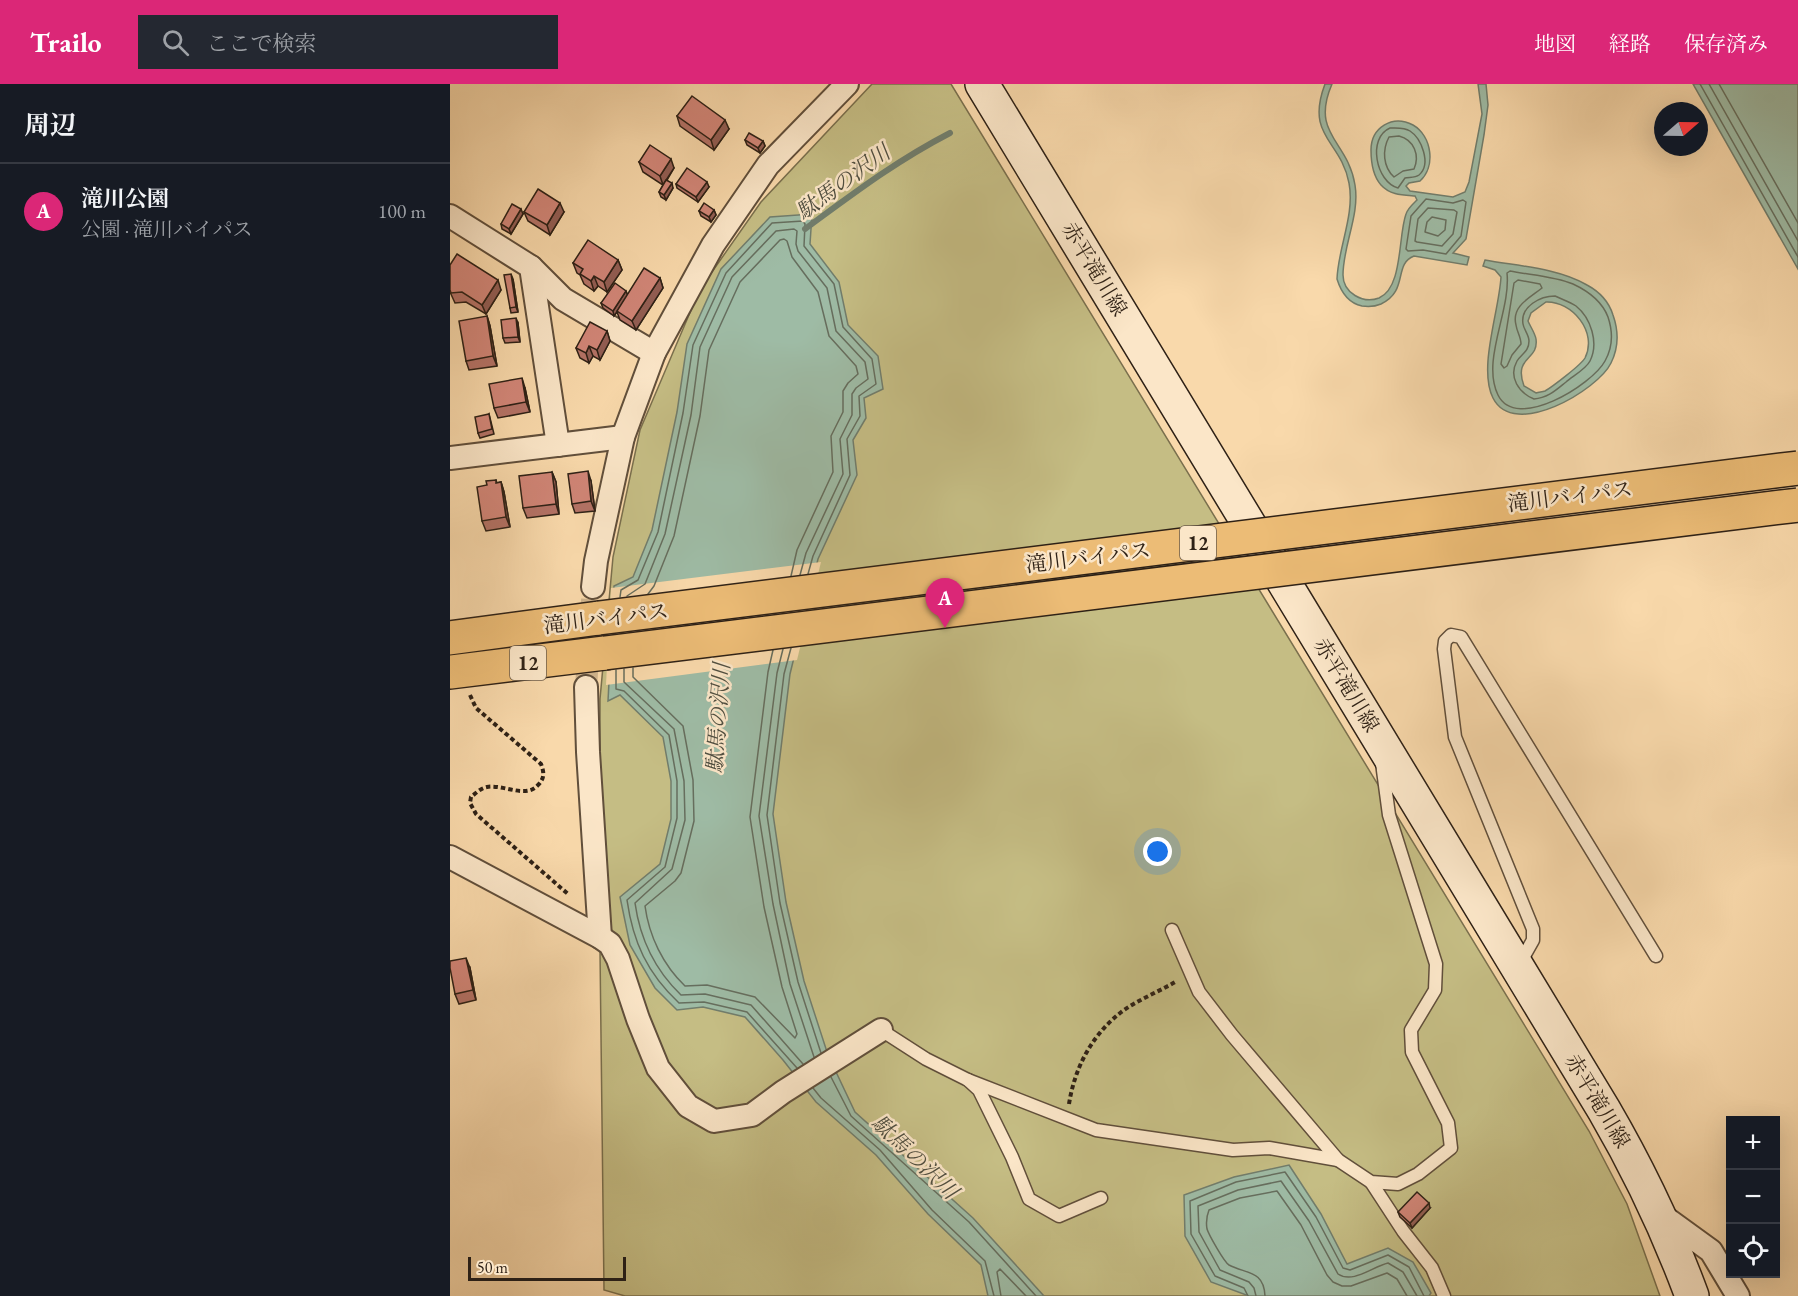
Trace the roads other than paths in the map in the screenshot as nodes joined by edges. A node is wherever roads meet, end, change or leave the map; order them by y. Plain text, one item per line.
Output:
1 (847, 84) edge
2 (982, 84) edge
3 (450, 216) edge
4 (531, 267) junction
5 (654, 353) junction
6 (623, 436) junction
7 (558, 445) junction
8 (450, 458) edge
9 (1798, 468) edge
10 (1798, 505) edge
11 (593, 587) tunnel mouth
12 (450, 638) edge
13 (459, 681) edge
14 (586, 687) tunnel mouth
15 (1378, 735) junction
16 (450, 857) edge
17 (1172, 930) dead end
18 (600, 937) junction
19 (1656, 956) dead end
20 (1518, 967) junction
21 (881, 1029) joint
22 (968, 1080) junction
23 (1338, 1160) junction
24 (1371, 1182) junction
25 (1101, 1198) dead end
26 (1659, 1213) junction
27 (1444, 1296) edge
28 (1692, 1296) edge
29 (1738, 1296) edge

1 - 5 street
2 - 15 main road, 赤平滝川線
3 - 4 street
4 - 5 street
4 - 7 street
5 - 6 street
6 - 7 street
6 - 11 street
7 - 8 street
9 - 12 highway, 滝川バイパス / 12, bridge
10 - 13 highway, 滝川バイパス / 12, bridge
14 - 18 street
15 - 20 main road, 赤平滝川線
15 - 24 lane
16 - 18 street
17 - 23 lane
18 - 21 street
19 - 20 lane
20 - 26 main road, 赤平滝川線
21 - 22 lane
22 - 23 lane
22 - 25 lane
23 - 24 lane
24 - 27 lane
26 - 28 main road, 赤平滝川線
26 - 29 street

